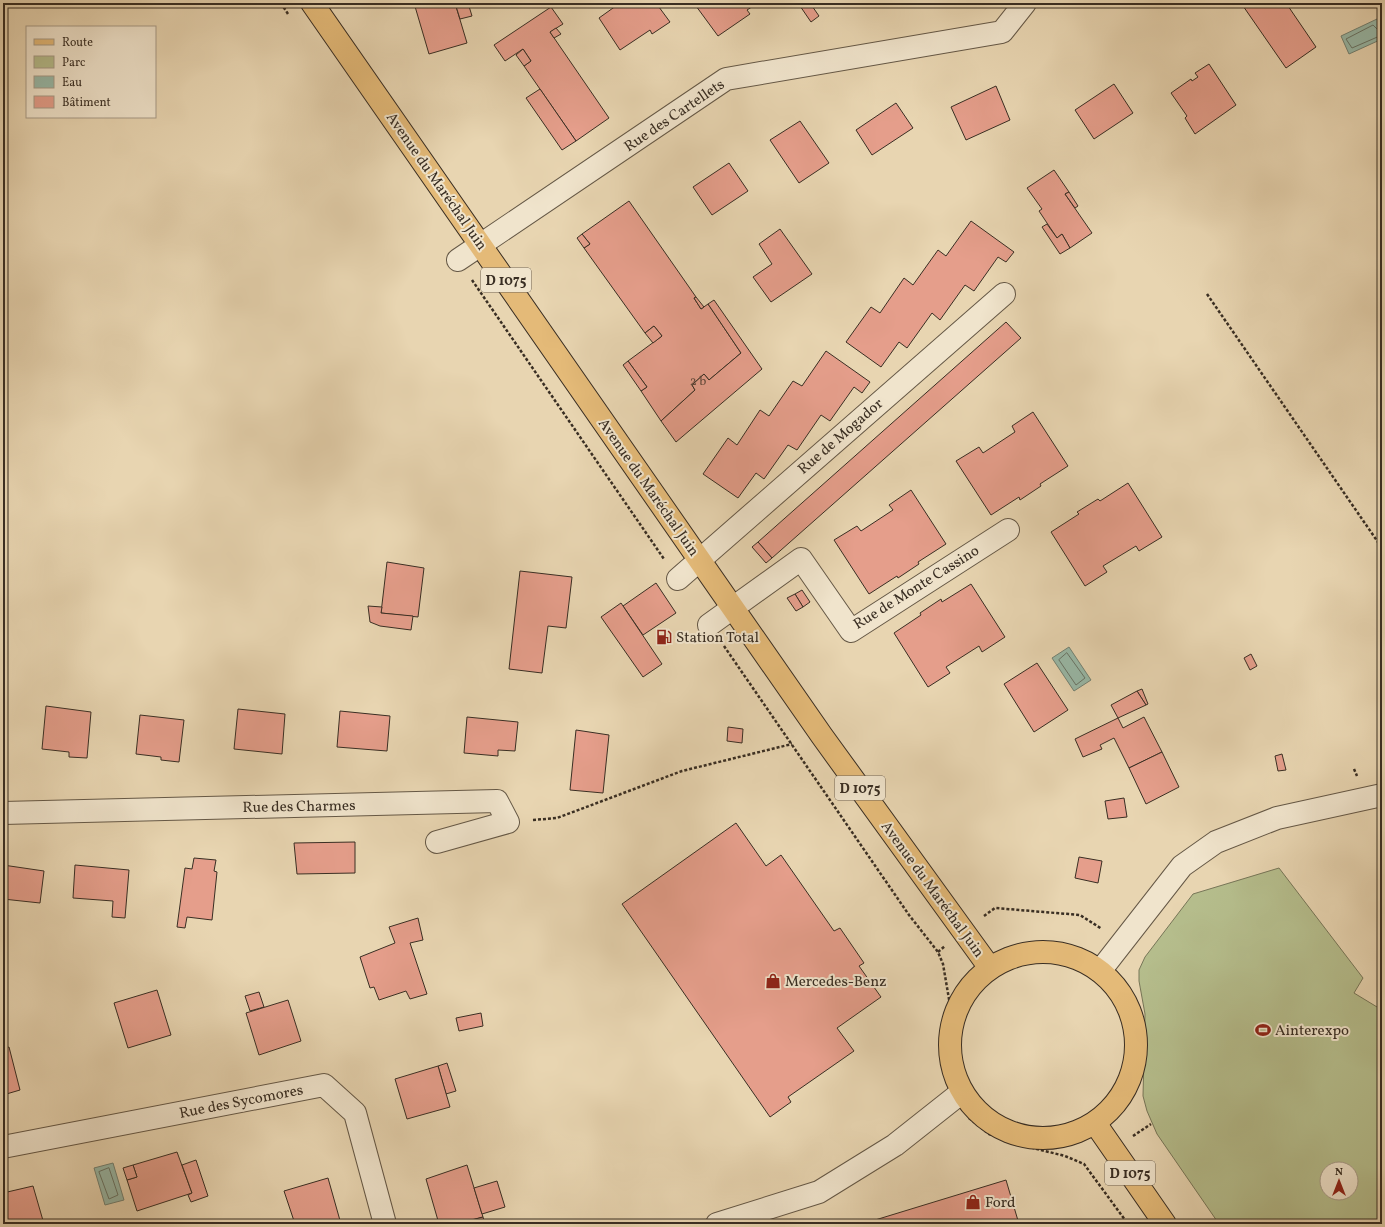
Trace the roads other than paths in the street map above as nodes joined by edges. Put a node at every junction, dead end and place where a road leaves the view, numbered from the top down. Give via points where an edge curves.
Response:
1 (312, 3) edge
2 (1025, 3) edge
3 (482, 244) junction
4 (458, 260) road end
5 (1004, 294) dead end
6 (1008, 530) dead end
7 (698, 559) junction
8 (678, 579) road end
9 (732, 607) junction
10 (709, 625) road end
11 (1382, 795) edge
12 (3, 813) edge
13 (437, 842) dead end
14 (990, 968) junction
15 (1100, 970) junction
16 (962, 1092) junction
17 (1095, 1123) junction
18 (3, 1147) edge
19 (385, 1224) edge
20 (717, 1224) edge
21 (1165, 1224) edge

1 - 3 main road, Avenue du Maréchal Juin / D 1075
2 - 3 street, Rue des Cartellets via 1002,32 726,79
3 - 4 street, Rue des Cartellets
3 - 7 main road, Avenue du Maréchal Juin / D 1075
5 - 7 street, Rue de Mogador
6 - 9 street, Rue de Monte Cassino via 851,631 801,559
7 - 8 street, Rue de Mogador
7 - 9 main road, Avenue du Maréchal Juin / D 1075
9 - 10 street, Rue de Monte Cassino
9 - 14 main road, Avenue du Maréchal Juin / D 1075
11 - 15 street via 1277,818 1216,842 1182,866
12 - 13 street, Rue des Charmes via 497,801 508,822
14 - 15 main road via 1012,957 1036,951 1061,953 1082,959
14 - 16 main road via 972,983 960,1002 951,1025 949,1048
15 - 17 main road via 1116,986 1132,1013 1137,1043 1132,1074 1118,1102
16 - 17 main road via 982,1116 995,1125 1008,1132 1038,1139 1068,1136
16 - 20 street via 895,1145 819,1192
17 - 21 main road, D 1075
18 - 19 street, Rue des Sycomores via 324,1085 356,1113

